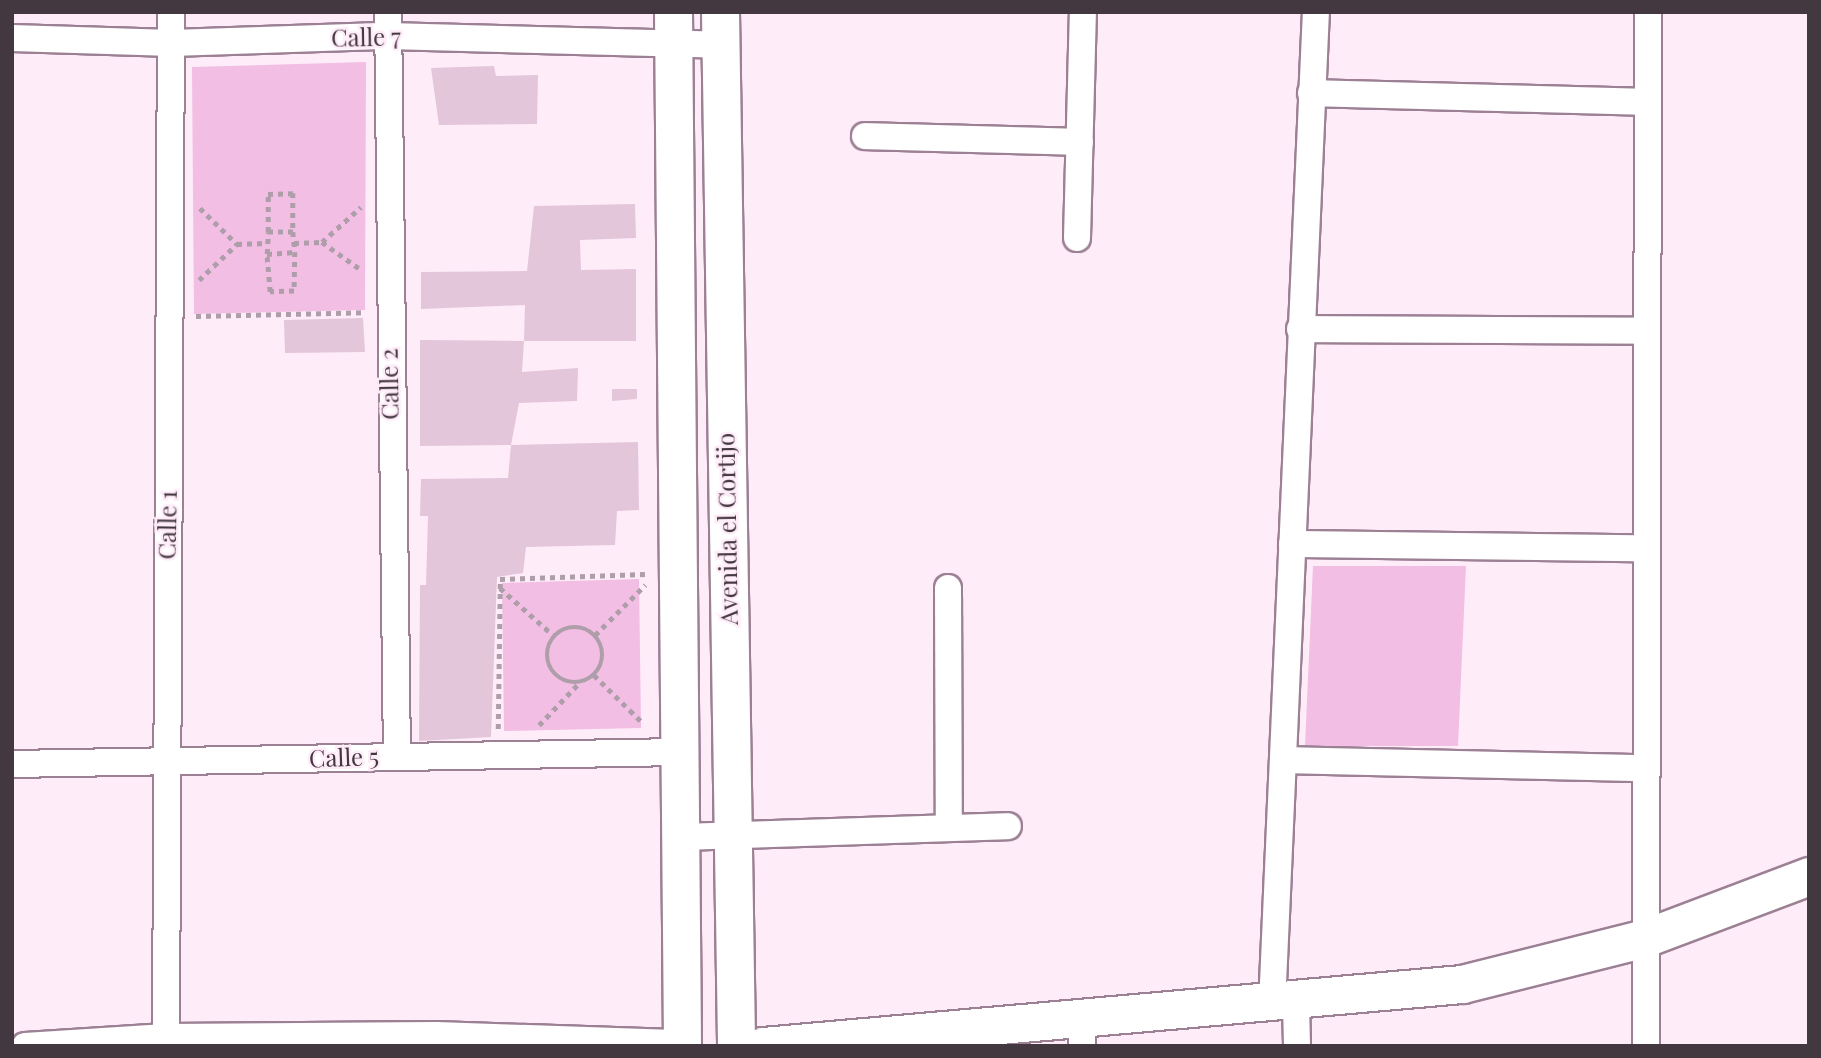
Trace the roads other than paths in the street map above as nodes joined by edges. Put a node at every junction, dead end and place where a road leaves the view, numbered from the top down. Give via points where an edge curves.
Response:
1 (171, 12) edge
2 (1083, 12) edge
3 (1316, 12) edge
4 (1648, 12) edge
5 (388, 24) edge
6 (673, 27) edge
7 (720, 28) edge
8 (12, 38) edge
9 (172, 43) junction
10 (1311, 93) junction
11 (1648, 102) junction
12 (865, 136) dead end
13 (1080, 142) junction
14 (1077, 238) dead end
15 (1300, 329) junction
16 (1644, 331) junction
17 (1292, 544) junction
18 (1642, 548) junction
19 (948, 588) dead end
20 (676, 738) junction
21 (397, 755) junction
22 (1283, 760) junction
23 (12, 764) edge
24 (164, 764) junction
25 (1643, 768) junction
26 (1008, 827) dead end
27 (948, 828) junction
28 (731, 835) junction
29 (680, 837) junction
30 (1809, 876) edge
31 (1645, 938) junction
32 (1284, 1005) junction
33 (1082, 1034) edge
34 (166, 1037) junction
35 (436, 1041) edge
36 (64, 1044) edge
37 (692, 1045) edge
38 (25, 1046) edge
39 (736, 1046) edge
40 (763, 1046) edge
41 (1297, 1046) edge
42 (1646, 1046) edge

1 - 9 street, Calle 1
2 - 13 street
3 - 10 street
4 - 11 street
5 - 6 street, Calle 7
5 - 9 street, Calle 7
5 - 21 street, Calle 2 via 387,312
6 - 7 street, Calle 7
6 - 20 street
7 - 28 street, Avenida el Cortijo
8 - 9 street, Calle 7
9 - 24 street, Calle 1
10 - 11 street
10 - 15 street
11 - 16 street
12 - 13 street
13 - 14 street
15 - 16 street
15 - 17 street
16 - 18 street
17 - 18 street
17 - 22 street
18 - 25 street
19 - 27 street
20 - 21 street, Calle 5 via 533,757
20 - 29 street
21 - 24 street, Calle 5
22 - 25 street
22 - 32 street
23 - 24 street, Calle 5
24 - 34 street, Calle 1
25 - 31 street
26 - 27 street
27 - 28 street
28 - 29 street
28 - 39 street, Avenida el Cortijo
29 - 37 street
30 - 31 street
31 - 32 street via 1462,984
31 - 42 street
32 - 33 street
32 - 41 street
33 - 40 street
34 - 35 street
34 - 36 street
35 - 37 street
36 - 38 street

